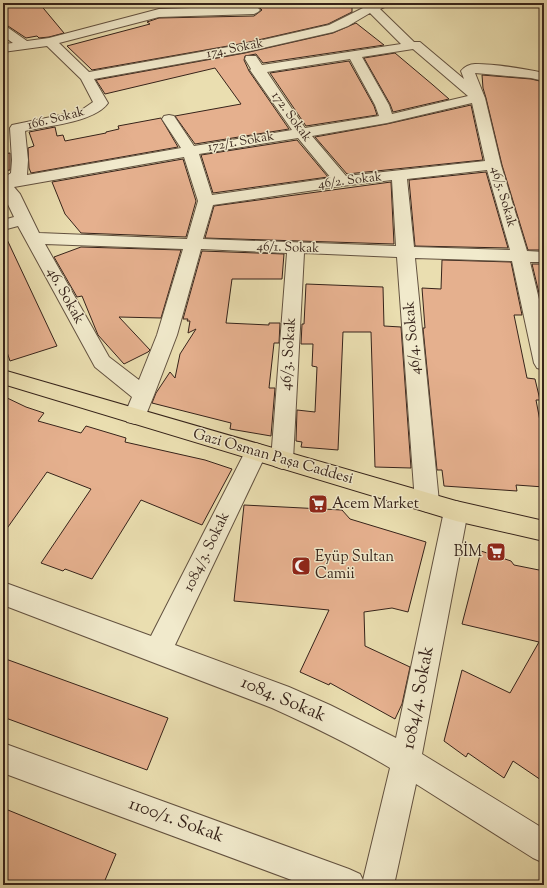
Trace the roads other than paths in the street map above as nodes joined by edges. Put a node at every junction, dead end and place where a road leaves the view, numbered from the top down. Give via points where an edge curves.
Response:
1 (385, 3) edge
2 (254, 6) edge
3 (371, 6) edge
4 (156, 8) edge
5 (387, 23) junction
6 (345, 24) junction
7 (3, 30) edge
8 (50, 42) junction
9 (24, 45) junction
10 (251, 46) junction
11 (410, 46) junction
12 (3, 48) edge
13 (354, 55) junction
14 (257, 70) junction
15 (86, 77) junction
16 (544, 77) edge
17 (478, 98) junction
18 (169, 119) dead end
19 (387, 119) junction
20 (301, 132) junction
21 (190, 151) junction
22 (493, 165) junction
23 (399, 175) junction
24 (342, 181) junction
25 (3, 184) edge
26 (206, 201) junction
27 (23, 220) junction
28 (3, 225) edge
29 (33, 238) junction
30 (194, 244) junction
31 (296, 249) junction
32 (405, 252) junction
33 (520, 256) junction
34 (544, 257) edge
35 (544, 363) edge
36 (3, 377) edge
37 (144, 395) junction
38 (135, 416) junction
39 (256, 452) junction
40 (282, 460) junction
41 (427, 502) junction
42 (456, 511) junction
43 (544, 531) edge
44 (3, 593) edge
45 (158, 651) junction
46 (3, 758) edge
47 (406, 761) junction
48 (544, 847) edge
49 (349, 885) edge
50 (378, 885) edge

1 - 3 street, 174. Sokak
2 - 4 street
2 - 10 street, 172. Sokak via 256,28
3 - 5 street
3 - 6 street, 174. Sokak
4 - 8 street
5 - 6 street
5 - 11 street
6 - 10 street, 174. Sokak
7 - 9 street
8 - 9 street
8 - 15 street, 166. Sokak
9 - 12 street
10 - 14 street, 172. Sokak
10 - 15 street, 174. Sokak
11 - 13 street, 174. Sokak
11 - 17 street via 416,45
13 - 14 street, 174. Sokak
13 - 19 street
14 - 20 street, 172. Sokak
15 - 25 street, 166. Sokak via 101,104 85,114 17,128 19,175
16 - 17 street, 46/5. Sokak via 507,70 474,68 468,71
17 - 19 street, 172/1. Sokak
17 - 22 street, 46/5. Sokak
18 - 21 street
19 - 20 street, 172/1. Sokak
20 - 21 street, 172/1. Sokak
20 - 24 street, 172. Sokak
21 - 25 street, 172/1. Sokak
21 - 26 street
22 - 23 street, 46/2. Sokak
22 - 33 street, 46/5. Sokak
23 - 24 street, 46/2. Sokak
23 - 32 street, 46/4. Sokak
24 - 26 street, 46/2. Sokak
25 - 27 street, 46. Sokak via 12,194
26 - 30 street
27 - 28 street
27 - 29 street, 46. Sokak
29 - 30 street, 46/1. Sokak
29 - 37 street, 46. Sokak via 102,362
30 - 31 street, 46/1. Sokak
30 - 37 street via 167,335
31 - 32 street, 46/1. Sokak
31 - 40 street, 46/3. Sokak
32 - 33 street, 46/1. Sokak
32 - 41 street, 46/4. Sokak
33 - 34 street, 46/1. Sokak
33 - 35 street, 46/5. Sokak
36 - 38 main road, Gazi Osman Paşa Caddesi
37 - 38 street
38 - 39 main road, Gazi Osman Paşa Caddesi
39 - 40 main road, Gazi Osman Paşa Caddesi
39 - 45 street, 1084/3. Sokak
40 - 41 main road, Gazi Osman Paşa Caddesi
41 - 42 main road, Gazi Osman Paşa Caddesi
42 - 43 main road, Gazi Osman Paşa Caddesi
42 - 47 street, 1084/4. Sokak
44 - 45 street, 1084. Sokak
45 - 47 street, 1084. Sokak via 320,715
46 - 49 street, 1100/1. Sokak
47 - 48 street, 1084. Sokak
47 - 50 street, 1084/4. Sokak

